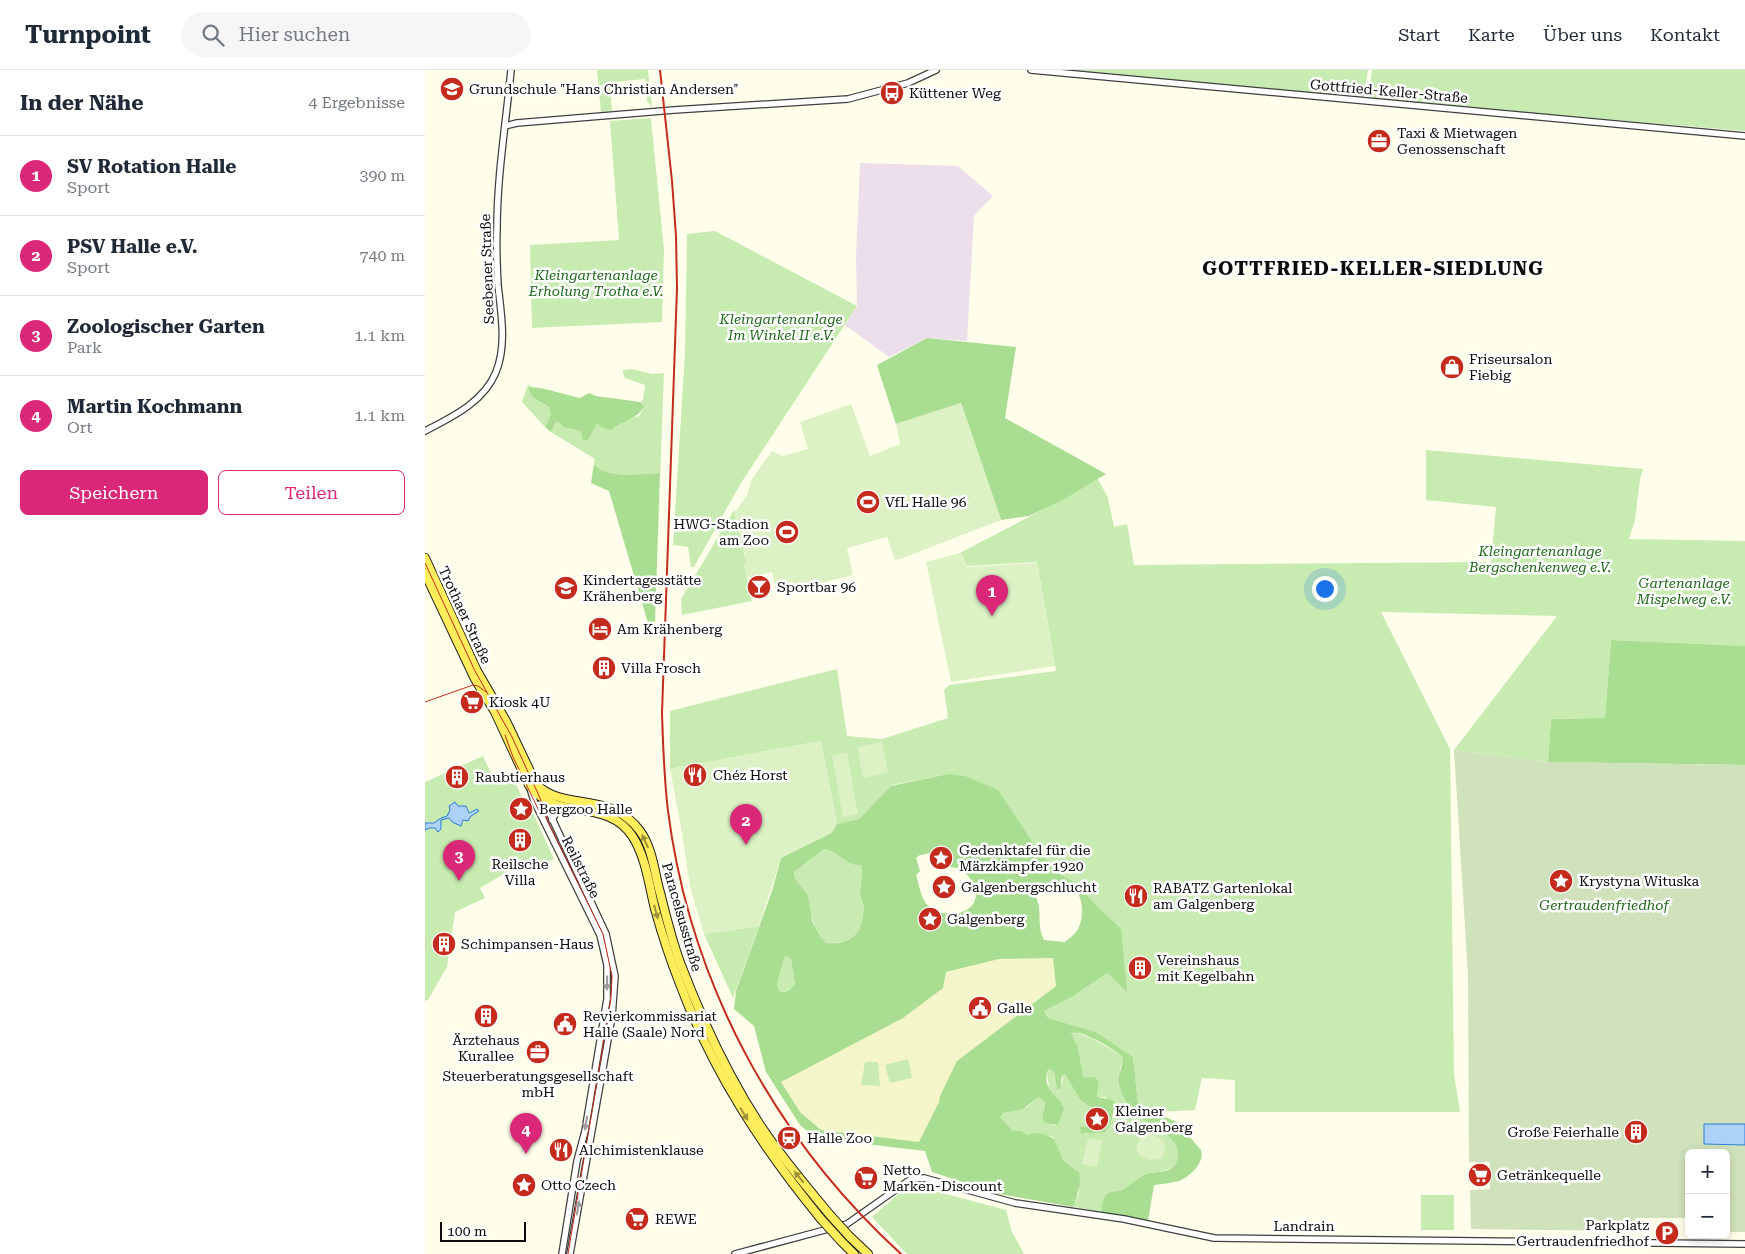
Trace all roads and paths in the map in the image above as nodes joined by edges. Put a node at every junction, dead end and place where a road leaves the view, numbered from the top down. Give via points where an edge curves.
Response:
1 (511, 70) edge
2 (936, 70) edge
3 (1031, 70) edge
4 (505, 126) junction
5 (1745, 136) edge
6 (425, 431) edge
7 (425, 558) edge
8 (425, 573) edge
9 (480, 683) junction
10 (532, 784) junction
11 (543, 800) junction
12 (567, 808) junction
13 (552, 820) junction
14 (602, 1072) junction
15 (595, 1075) junction
16 (1745, 1244) edge
17 (562, 1254) edge
18 (570, 1254) edge
19 (735, 1254) edge
20 (854, 1254) edge
21 (868, 1254) edge

1 - 4 street, Seebener Straße
2 - 4 street via 907,83 848,99 674,110
3 - 5 street, Gottfried-Keller-Straße
4 - 6 street, Seebener Straße via 497,210 502,332 500,359 489,386 478,398 462,411
7 - 9 main road, Trothaer Straße
8 - 9 main road, Trothaer Straße
9 - 10 main road, Reilstraße
10 - 11 main road, Paracelsusstraße
10 -> 15 street, Reilstraße via 534,801 600,935 605,955 607,999
21 -> 10 main road, Paracelsusstraße, bridge via 791,1168 760,1124 723,1060 680,964 652,857 641,832 612,809 555,796
11 - 12 main road, Paracelsusstraße
11 - 13 street, Reilstraße
12 - 13 street via 559,811
12 -> 20 main road, Paracelsusstraße, bridge via 610,817 635,840 673,966 715,1063 785,1175
13 - 14 street, Reilstraße via 606,934 612,954 615,1000
14 - 15 street
18 -> 14 street, Reilstraße
15 -> 17 street, Reilstraße
16 - 19 street, Landrain via 1214,1238 1124,1219 1015,1203 924,1178 911,1179 847,1224

